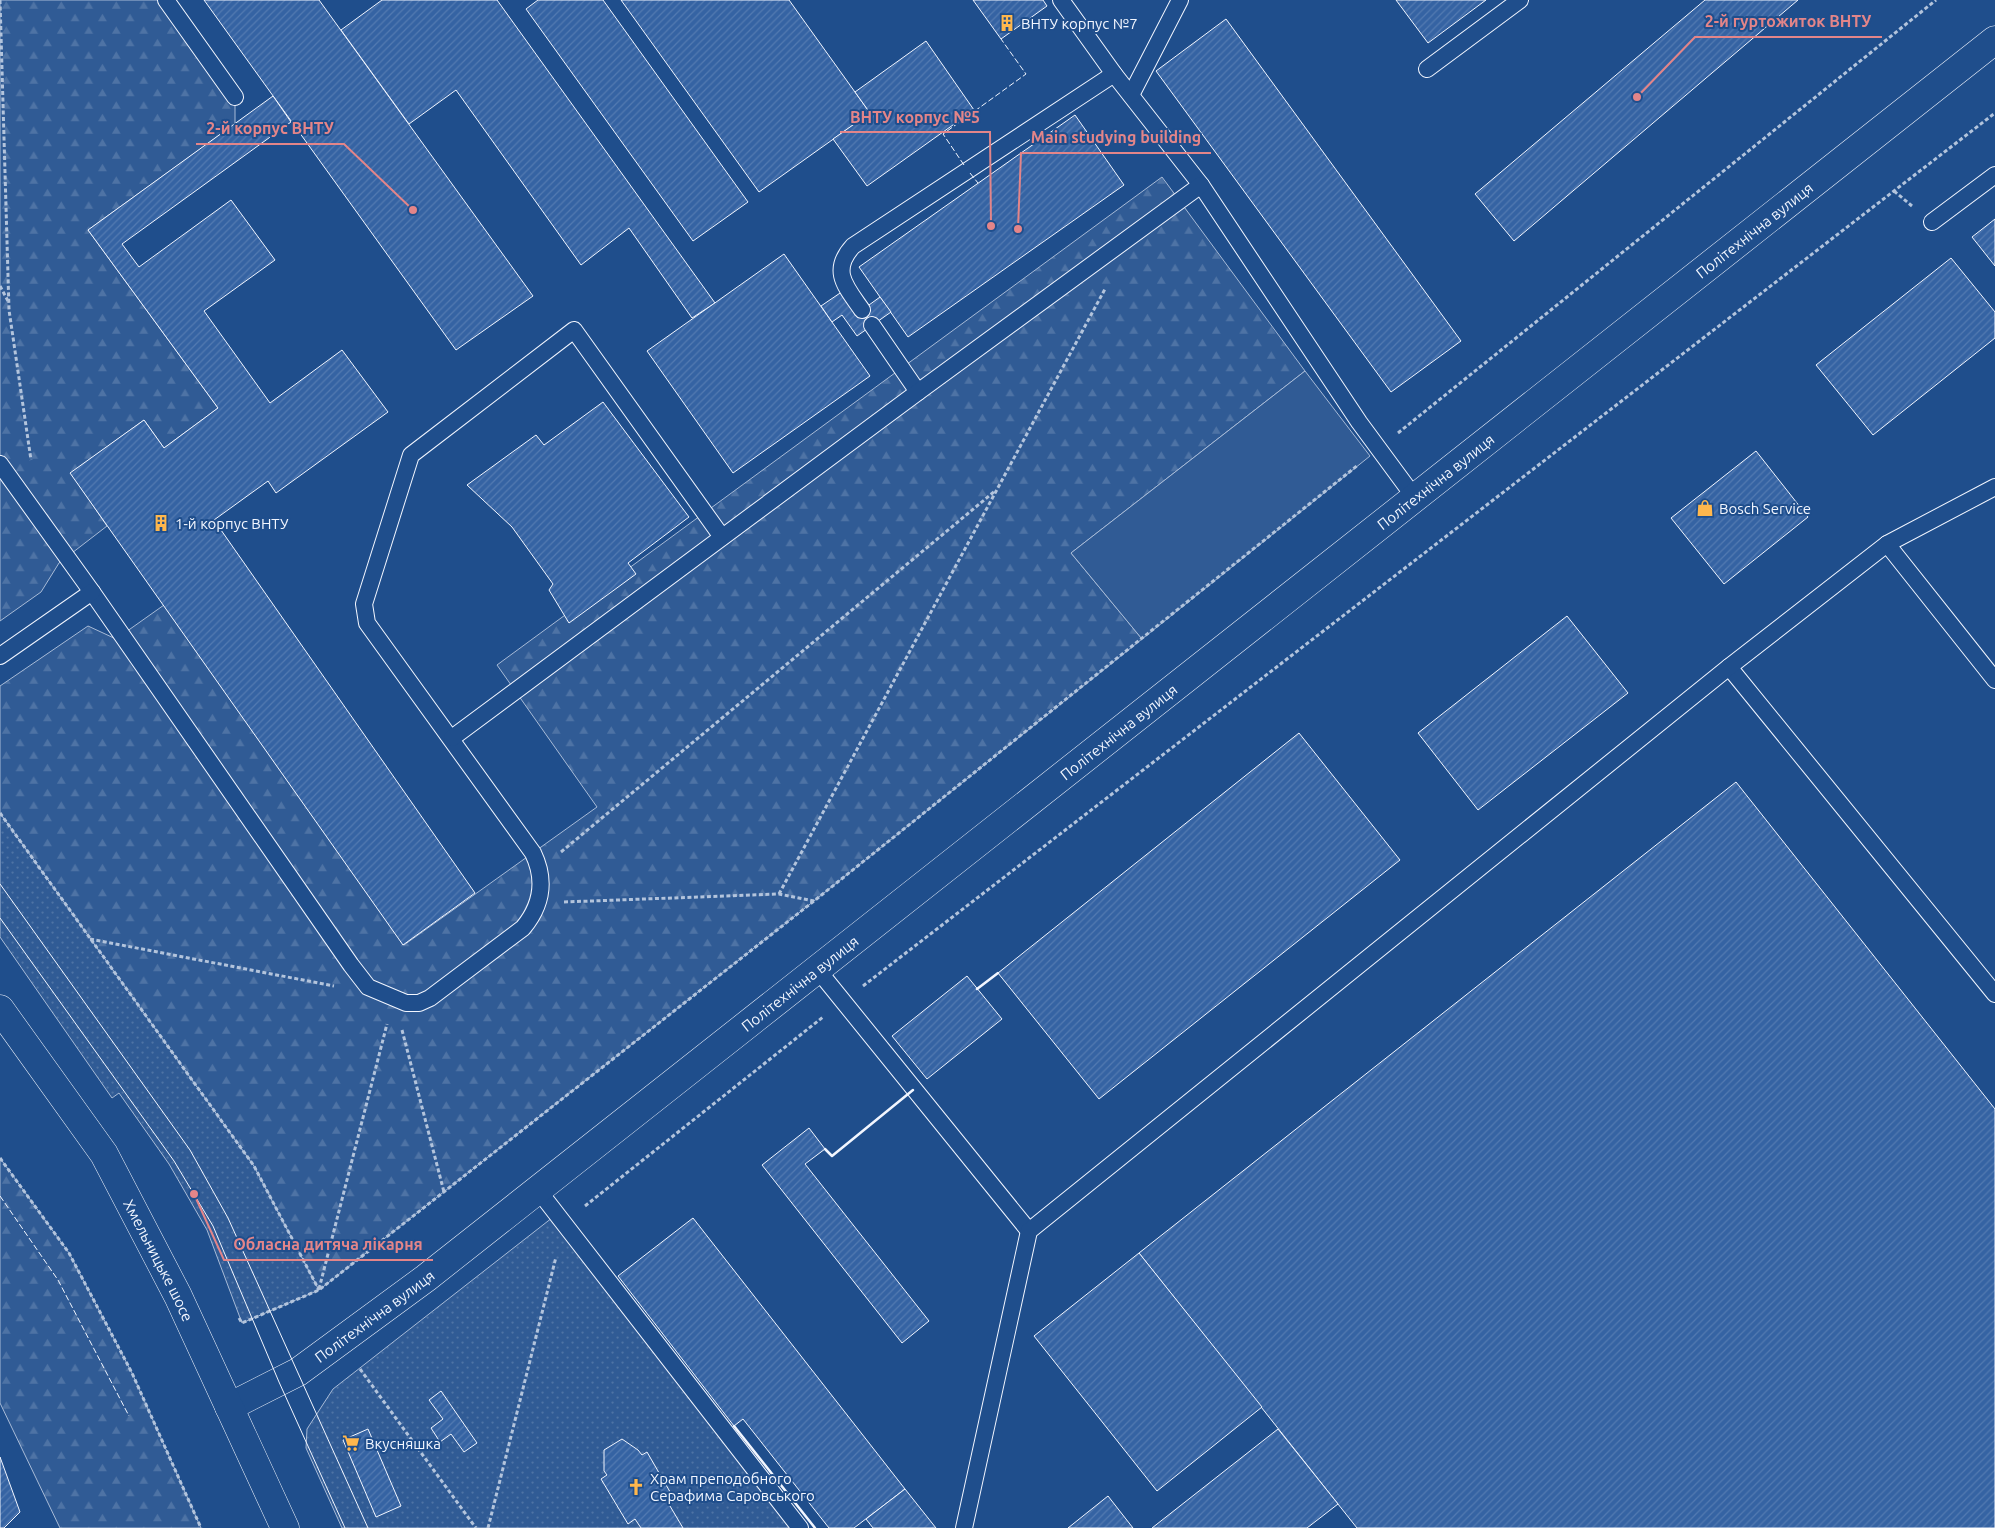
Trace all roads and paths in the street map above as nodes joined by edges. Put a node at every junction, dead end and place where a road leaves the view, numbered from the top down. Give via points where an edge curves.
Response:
1 (0, 0) edge
2 (166, 0) edge
3 (1061, 0) edge
4 (1180, 0) edge
5 (1520, 0) edge
6 (1936, 0) edge
7 (1995, 40) edge
8 (1, 62) edge
9 (1427, 68) dead end
10 (1114, 74) junction
11 (1131, 96) junction
12 (235, 97) dead end
13 (1995, 113) edge
14 (2, 148) edge
15 (1995, 176) edge
16 (1202, 185) junction
17 (1932, 222) dead end
18 (1108, 284) dead end
19 (0, 286) edge
20 (9, 303) junction
21 (862, 310) dead end
22 (872, 325) dead end
23 (918, 392) junction
24 (1379, 449) junction
25 (31, 461) dead end
26 (0, 464) edge
27 (1995, 487) edge
28 (997, 489) junction
29 (1415, 498) junction
30 (722, 537) junction
31 (1887, 544) junction
32 (92, 592) junction
33 (0, 656) edge
34 (1729, 667) junction
35 (1995, 680) edge
36 (452, 738) junction
37 (0, 814) edge
38 (539, 870) junction
39 (779, 894) junction
40 (814, 901) junction
41 (538, 902) junction
42 (90, 939) junction
43 (817, 969) junction
44 (334, 986) dead end
45 (1995, 994) edge
46 (393, 998) junction
47 (844, 1001) junction
48 (0, 1009) edge
49 (0, 1158) edge
50 (538, 1190) junction
51 (444, 1192) junction
52 (564, 1223) junction
53 (1029, 1230) junction
54 (319, 1290) junction
55 (239, 1318) dead end
56 (360, 1369) dead end
57 (229, 1406) junction
58 (201, 1528) edge
59 (285, 1528) edge
60 (476, 1528) edge
61 (488, 1528) edge
62 (800, 1528) edge
63 (964, 1528) edge

1 - 8 path
2 - 12 lane
3 - 10 lane
4 - 11 lane
5 - 9 lane
6 - 24 path
7 - 29 street, Політехнічна вулиця
8 - 14 path
10 - 11 lane
10 - 21 lane via 852,246 843,257 840,270 844,283
11 - 16 lane
13 - 47 path
14 - 20 path
15 - 17 lane
16 - 23 lane
16 - 24 lane
18 - 28 path
19 - 20 path
20 - 25 path
22 - 23 lane
23 - 30 lane
24 - 29 lane
24 - 40 path
26 - 32 lane
27 - 31 lane
28 - 38 path
28 - 39 path
29 - 43 street, Політехнічна вулиця
30 - 36 lane
30 - 36 lane via 574,330 411,455 364,604 367,623
31 - 34 lane
31 - 35 lane
32 - 33 lane
32 - 46 lane via 351,965 368,987
34 - 45 lane
34 - 53 lane
36 - 38 lane via 534,853
37 - 42 path
38 - 41 lane via 542,891
39 - 40 path
39 - 41 path
40 - 51 path
41 - 46 lane via 523,928 430,998 419,1003 406,1003
42 - 44 path
42 - 54 path via 254,1166
43 - 47 lane
43 - 50 street, Політехнічна вулиця
46 - 51 path
46 - 54 path
47 - 52 path
47 - 53 lane
48 - 57 street, Хмельницьке шосе via 104,1154 178,1296
49 - 58 path via 69,1253 132,1373
50 - 52 lane
50 - 57 street, Політехнічна вулиця via 298,1372
51 - 54 path
52 - 61 path
52 - 62 lane
53 - 63 lane
54 - 55 path via 242,1323
56 - 60 path
57 - 59 street, Хмельницьке шосе

